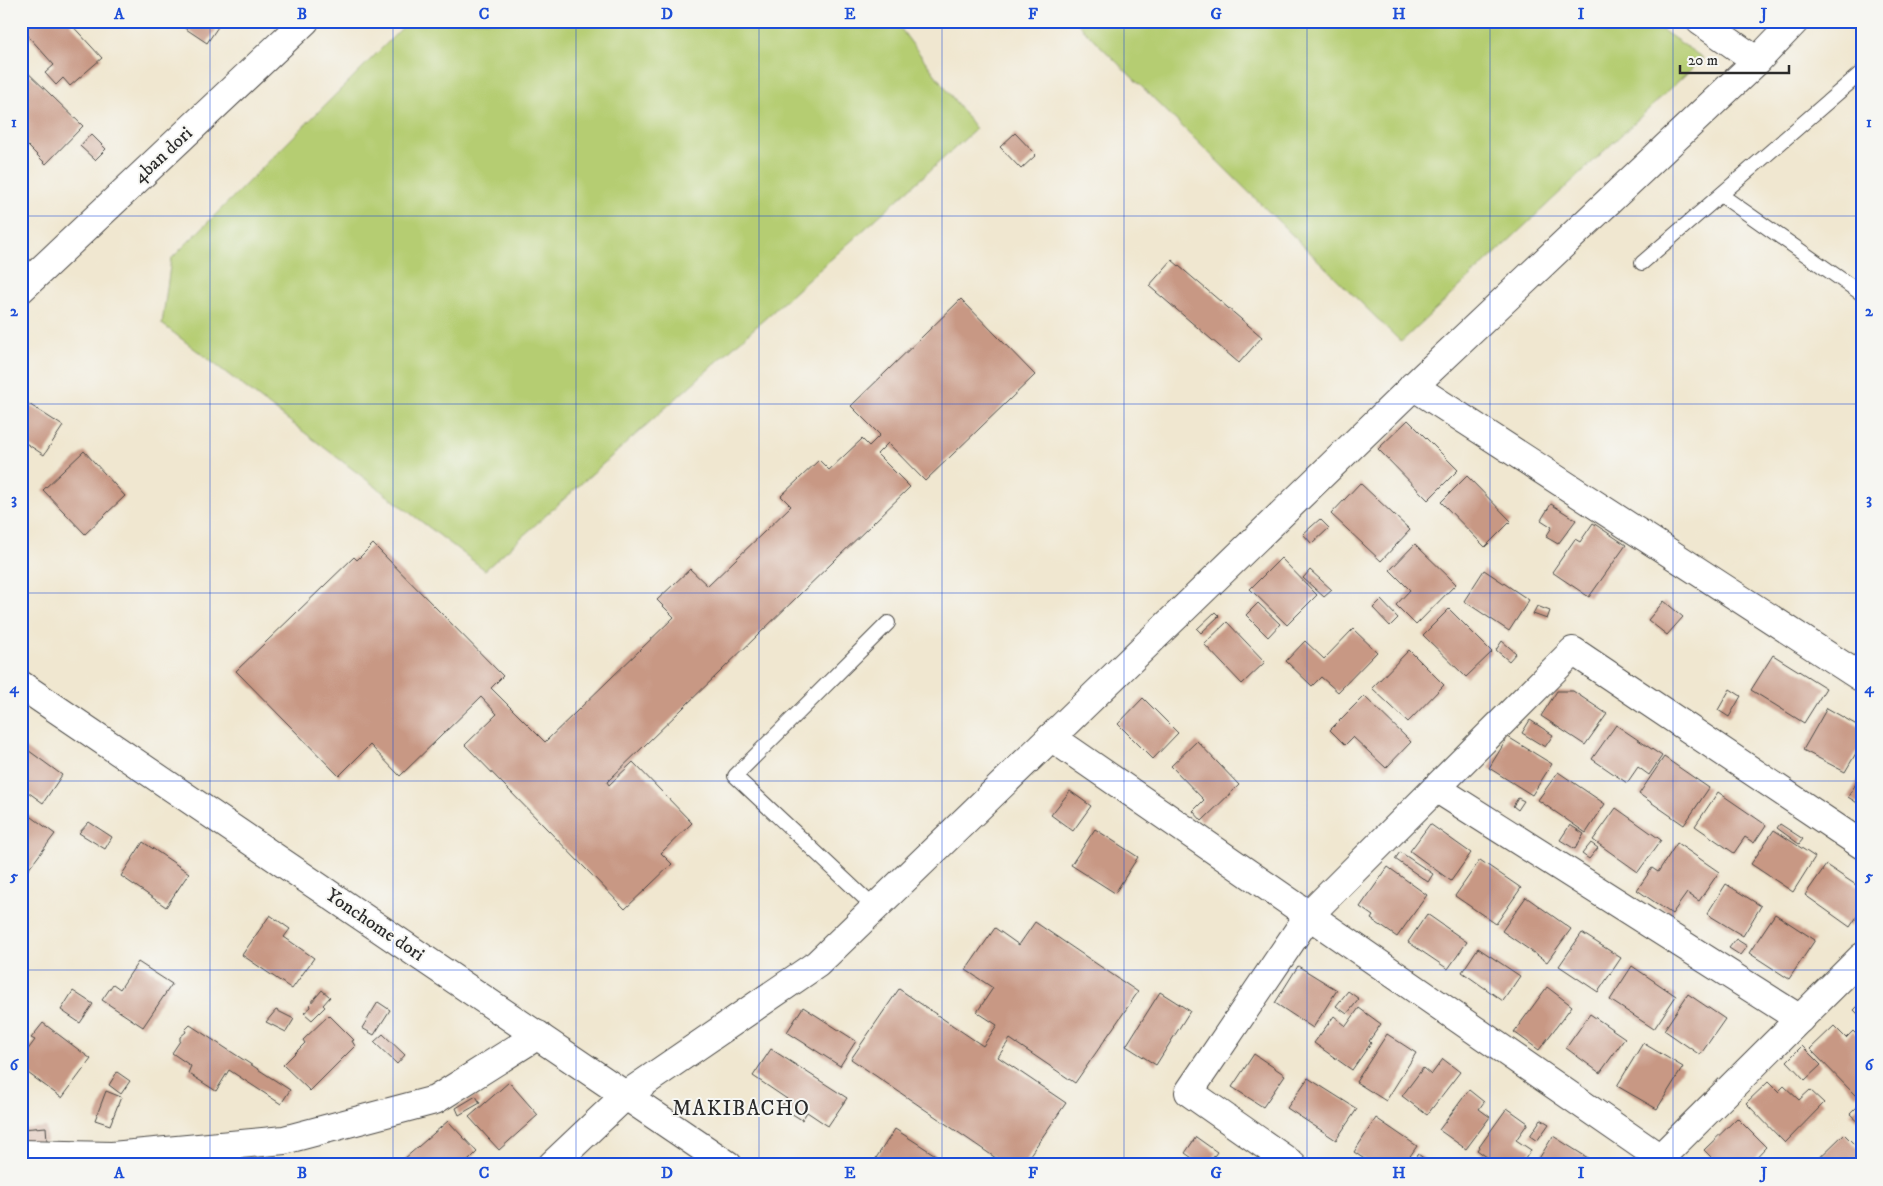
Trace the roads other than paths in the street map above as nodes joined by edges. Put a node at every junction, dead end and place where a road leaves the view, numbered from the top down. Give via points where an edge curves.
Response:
1 (305, 21) edge
2 (1700, 21) edge
3 (1795, 21) edge
4 (1757, 61) junction
5 (1862, 72) edge
6 (1721, 195) junction
7 (1642, 263) dead end
8 (21, 289) edge
9 (1862, 294) edge
10 (1413, 386) junction
11 (888, 623) dead end
12 (1862, 678) edge
13 (21, 686) edge
14 (1052, 737) junction
15 (1436, 788) junction
16 (1862, 845) edge
17 (875, 908) junction
18 (1309, 915) junction
19 (1862, 957) edge
20 (1800, 1019) junction
21 (538, 1035) junction
22 (626, 1095) junction
23 (21, 1154) edge
24 (1656, 1161) edge
25 (552, 1165) edge
26 (728, 1165) edge
27 (1293, 1165) edge

1 - 8 street, 4ban dori
2 - 4 street
3 - 4 street
4 - 10 street
5 - 6 lane
6 - 7 lane
6 - 9 lane
10 - 12 street
10 - 14 street
11 - 17 lane via 734,776
13 - 21 street, Yonchome dori
14 - 17 street
14 - 18 street
15 - 16 street via 1573,651
15 - 18 street
15 - 20 street
17 - 22 street via 817,964
18 - 24 street
18 - 27 street via 1189,1092
19 - 20 street
20 - 24 street
21 - 22 street, Yonchome dori
21 - 23 street via 435,1100 284,1140 112,1156
22 - 25 street
22 - 26 street, Yonchome dori

